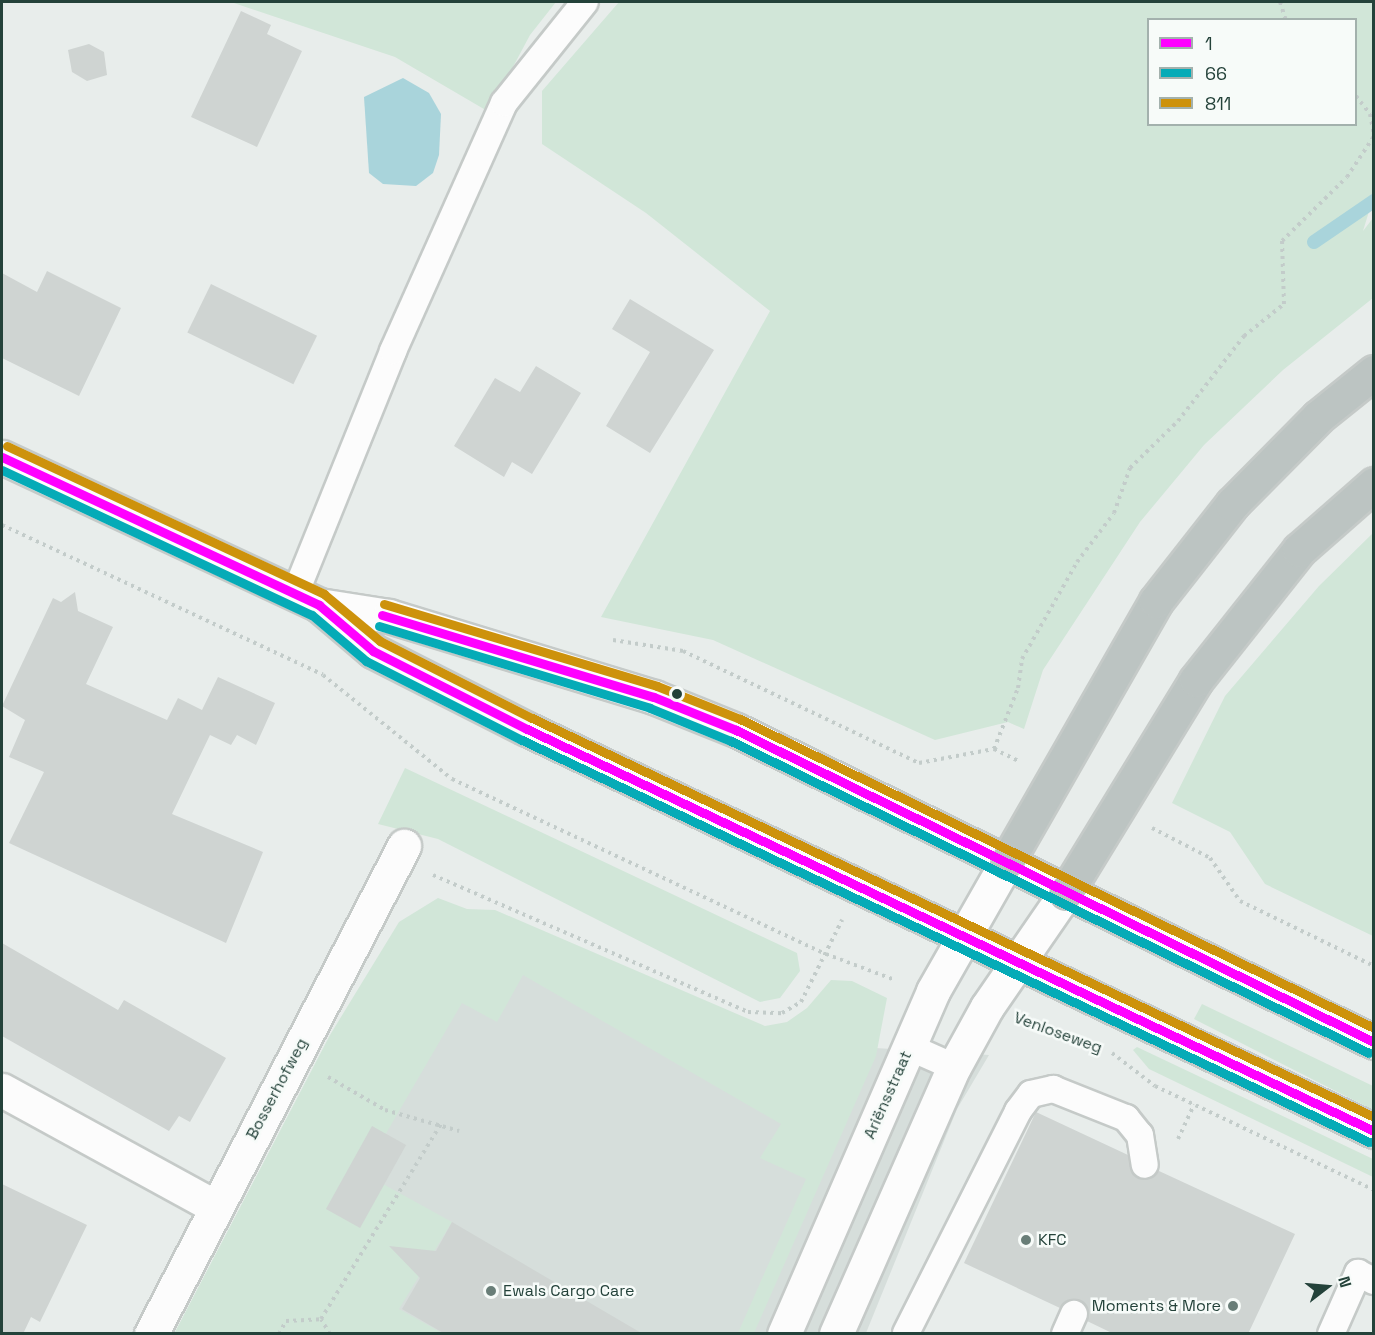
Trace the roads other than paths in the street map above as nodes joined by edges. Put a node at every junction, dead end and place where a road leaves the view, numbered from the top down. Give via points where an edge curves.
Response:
1 (585, 2) edge
2 (1374, 372) edge
3 (2, 457) edge
4 (1374, 484) edge
5 (307, 599) junction
6 (400, 853) road end
7 (1006, 863) junction
8 (1065, 894) junction
9 (964, 936) junction
10 (1017, 962) junction
11 (1374, 1042) edge
12 (909, 1047) junction
13 (954, 1067) junction
14 (2, 1090) edge
15 (1374, 1131) edge
16 (1145, 1165) dead end
17 (216, 1207) junction
18 (1374, 1281) edge
19 (906, 1333) edge
20 (151, 1334) edge
21 (784, 1334) edge
22 (837, 1334) edge
23 (1331, 1334) edge

1 - 5 lane via 504,103 393,351
2 - 7 highway via 1318,417 1232,504 1156,601
3 - 5 main road
4 - 8 highway via 1299,550 1196,680
5 - 7 main road via 389,616 654,698 779,751
5 - 9 main road via 373,651
6 - 17 main road, Bosserhofweg
7 - 8 main road
7 - 9 main road, Ariënsstraat
8 - 10 main road
8 - 11 main road
9 - 10 main road
9 - 12 main road, Ariënsstraat via 933,991
10 - 13 main road
10 - 15 main road
12 - 13 lane
12 - 21 main road, Ariënsstraat
13 - 22 main road
14 - 17 main road
16 - 19 lane via 1140,1135 1126,1119 1053,1089 1031,1094 1017,1111
17 - 20 main road, Bosserhofweg
18 - 23 lane via 1358,1273

